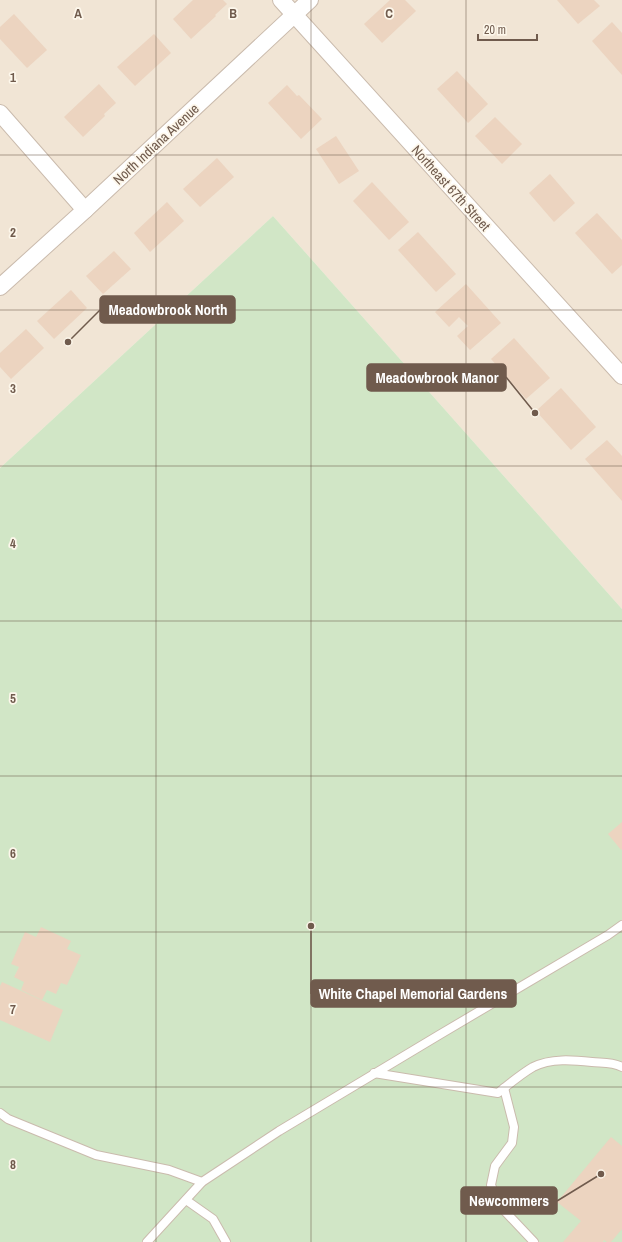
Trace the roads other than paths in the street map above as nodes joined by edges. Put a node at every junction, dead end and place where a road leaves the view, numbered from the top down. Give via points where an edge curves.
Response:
1 (281, 0) edge
2 (310, 0) edge
3 (294, 15) junction
4 (0, 113) edge
5 (85, 210) junction
6 (0, 287) edge
7 (622, 376) edge
8 (622, 925) edge
9 (622, 1067) edge
10 (374, 1073) junction
11 (504, 1088) junction
12 (0, 1113) edge
13 (202, 1182) junction
14 (186, 1200) junction
15 (147, 1242) edge
16 (226, 1242) edge
17 (534, 1242) edge

1 - 3 street, Northeast 67th Street
2 - 3 street, North Indiana Avenue
3 - 5 street, North Indiana Avenue
3 - 7 street, Northeast 67th Street
4 - 5 street
5 - 6 street, North Indiana Avenue
8 - 10 lane
9 - 11 lane via 587,1061 546,1062 533,1067
10 - 11 lane via 498,1093
10 - 13 lane
11 - 17 lane via 514,1127 512,1143 495,1166 491,1185 499,1205
12 - 13 lane via 8,1120 96,1155 169,1170
13 - 14 lane
14 - 15 lane
14 - 16 lane via 213,1219

